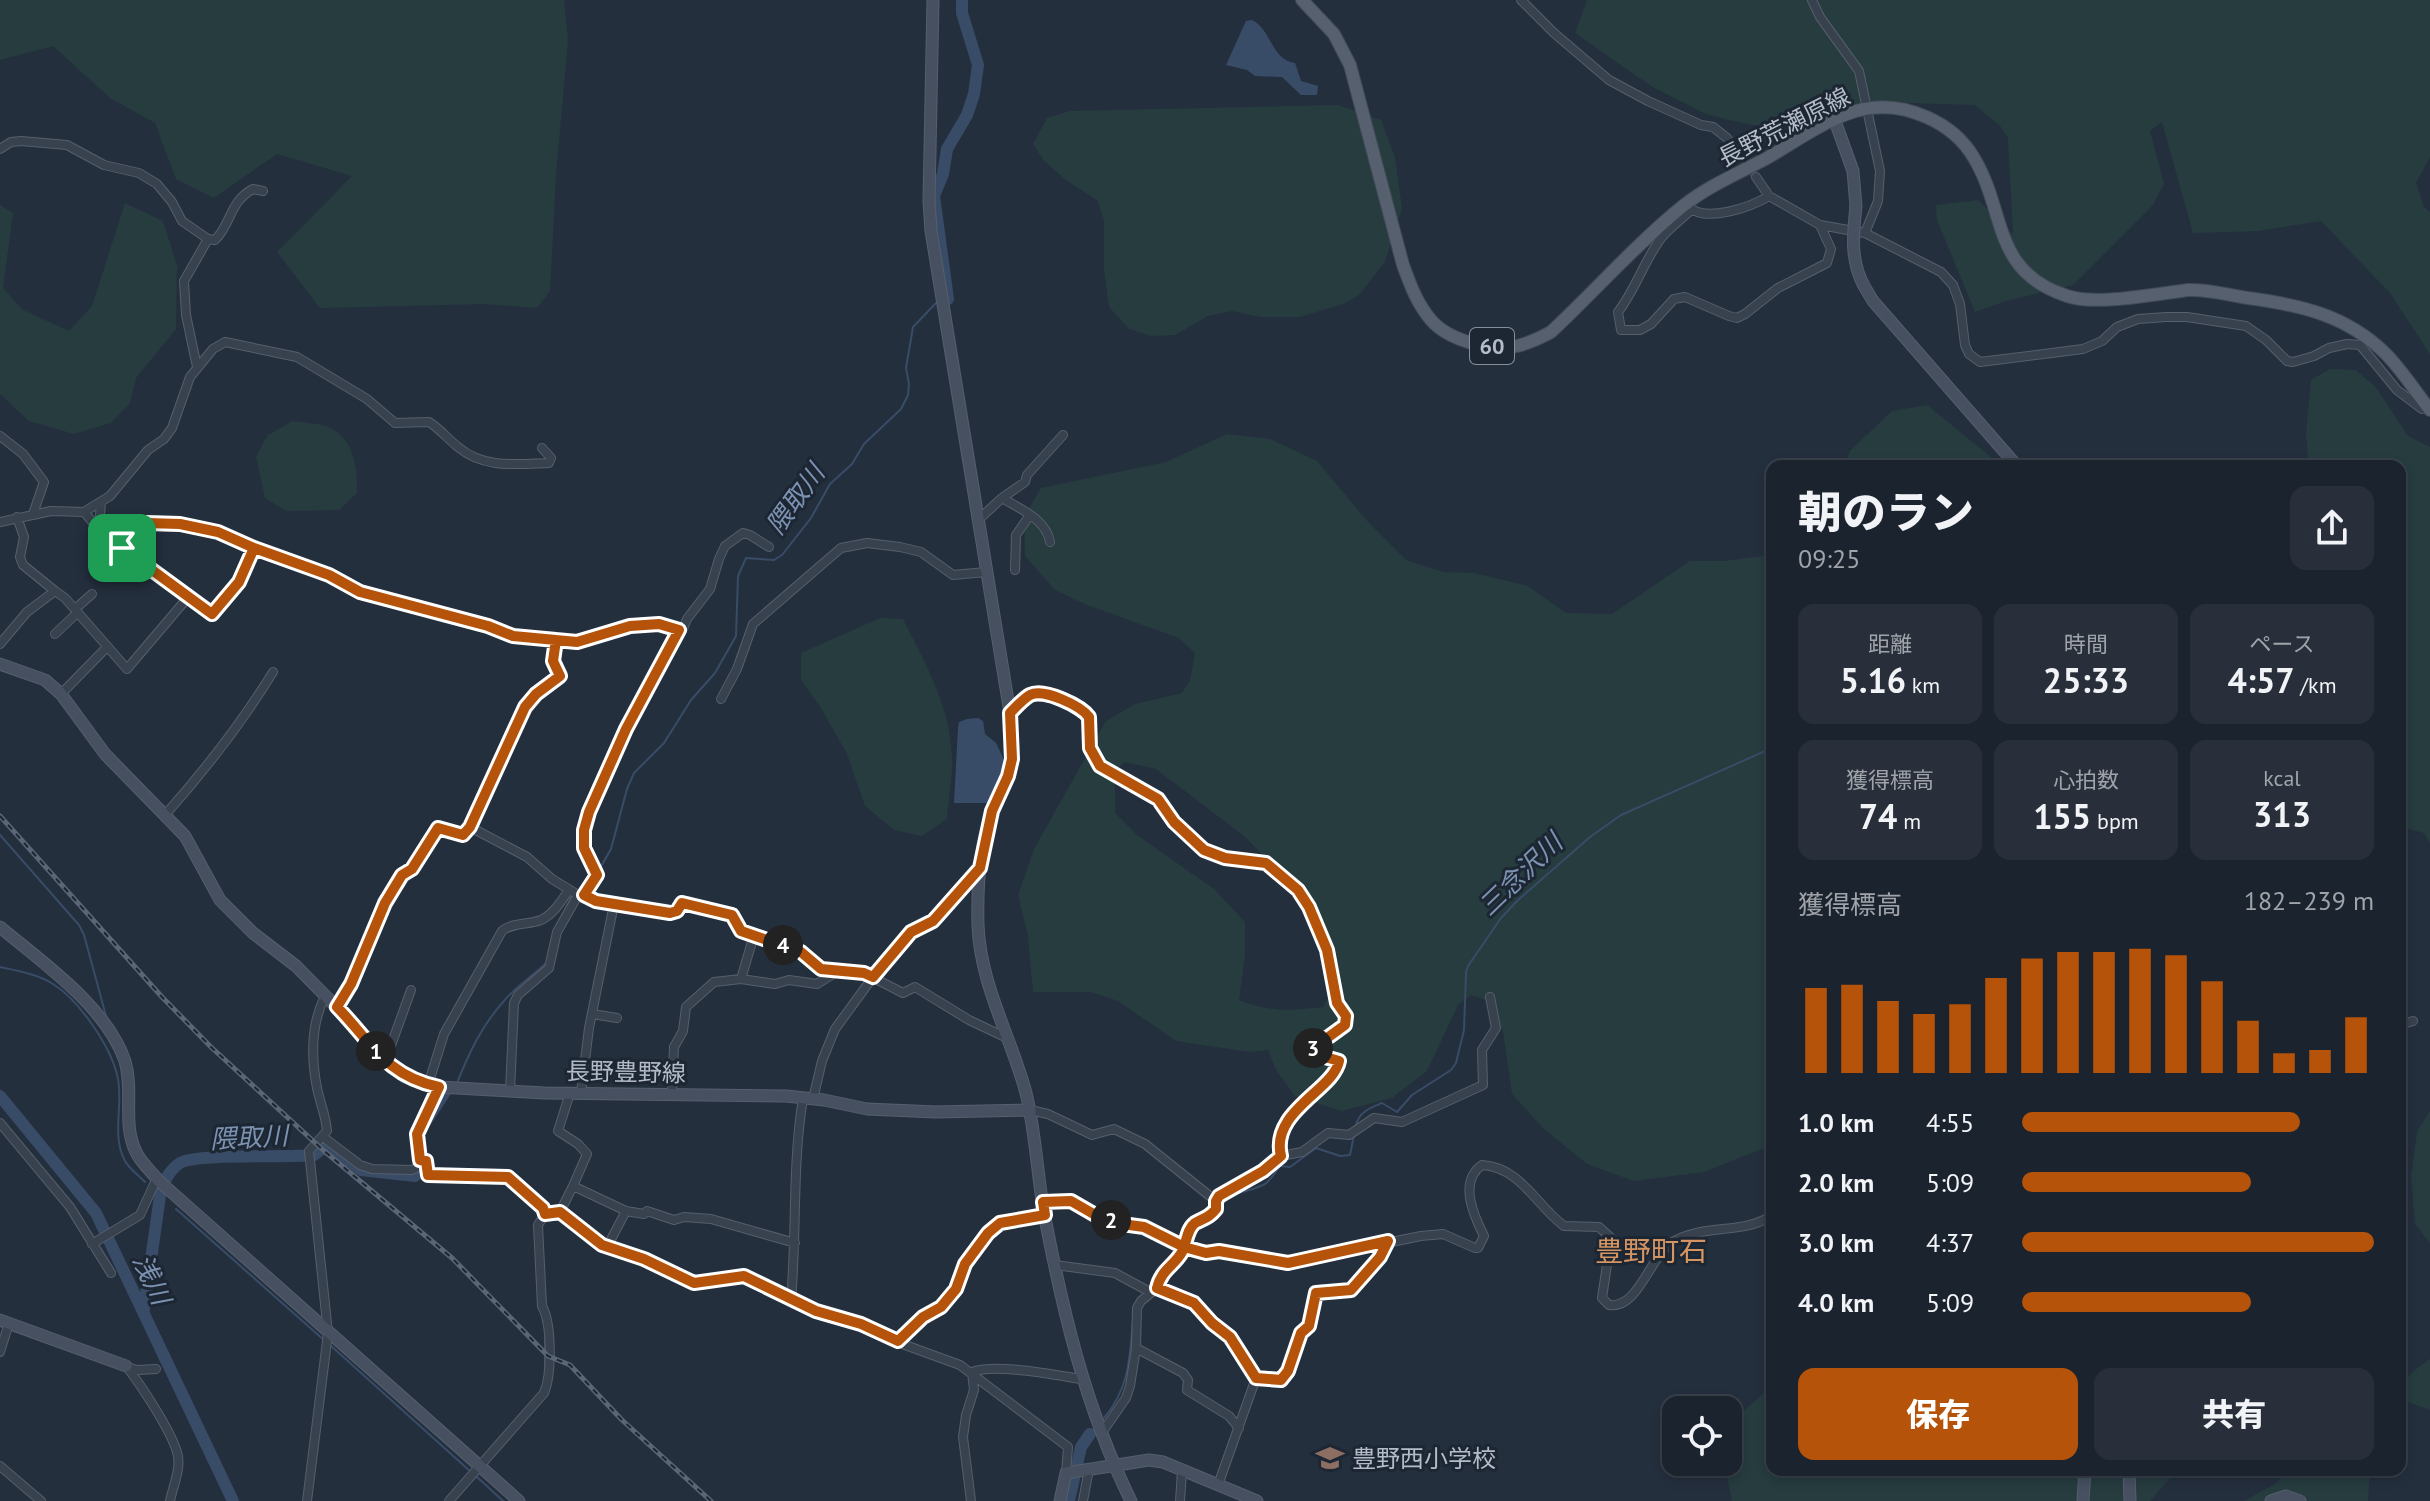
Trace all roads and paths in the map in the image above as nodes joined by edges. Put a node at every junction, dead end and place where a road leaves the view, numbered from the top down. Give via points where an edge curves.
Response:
1 (933, 0) edge
2 (1302, 0) edge
3 (1521, 0) edge
4 (1812, 0) edge
5 (1866, 109) junction
6 (1835, 121) junction
7 (0, 149) edge
8 (1736, 151) tunnel mouth
9 (1756, 177) tunnel mouth
10 (263, 191) dead end
11 (1769, 196) junction
12 (1689, 207) junction
13 (1820, 225) junction
14 (1865, 233) junction
15 (208, 239) junction
16 (197, 367) junction
17 (2428, 408) edge
18 (1063, 435) dead end
19 (0, 436) edge
20 (542, 448) dead end
21 (2012, 460) edge
22 (1002, 498) junction
23 (101, 502) junction
24 (84, 512) junction
25 (33, 514) junction
26 (1030, 515) junction
27 (17, 517) junction
28 (977, 521) junction
29 (0, 522) edge
30 (99, 529) junction
31 (1050, 542) dead end
32 (769, 547) dead end
33 (122, 548) junction
34 (254, 548) junction
35 (1015, 570) dead end
36 (986, 572) junction
37 (55, 591) junction
38 (92, 594) dead end
39 (189, 596) junction
40 (76, 611) junction
41 (679, 630) junction
42 (55, 634) dead end
43 (556, 640) junction
44 (0, 644) edge
45 (107, 647) junction
46 (0, 664) edge
47 (273, 672) dead end
48 (61, 694) junction
49 (721, 699) dead end
50 (1010, 713) junction
51 (165, 815) junction
52 (470, 827) junction
53 (980, 868) junction
54 (577, 893) junction
55 (614, 904) junction
56 (0, 927) edge
57 (754, 935) junction
58 (837, 972) junction
59 (873, 977) junction
60 (741, 979) junction
61 (411, 990) dead end
62 (325, 996) junction
63 (1490, 997) dead end
64 (337, 1007) junction
65 (592, 1014) junction
66 (617, 1018) dead end
67 (2413, 1021) dead end
68 (2406, 1023) edge
69 (1007, 1038) junction
70 (385, 1062) junction
71 (433, 1086) junction
72 (510, 1091) junction
73 (575, 1093) junction
74 (672, 1095) junction
75 (808, 1099) junction
76 (1030, 1110) junction
77 (0, 1123) edge
78 (323, 1137) junction
79 (1281, 1156) junction
80 (422, 1160) junction
81 (158, 1180) junction
82 (573, 1186) junction
83 (1216, 1201) junction
84 (1043, 1202) junction
85 (626, 1211) junction
86 (560, 1212) junction
87 (545, 1214) junction
88 (1045, 1215) junction
89 (1766, 1218) edge
90 (1388, 1241) junction
91 (795, 1243) junction
92 (93, 1244) junction
93 (607, 1247) junction
94 (1184, 1247) junction
95 (1055, 1265) junction
96 (111, 1273) dead end
97 (1150, 1290) junction
98 (791, 1300) junction
99 (5, 1321) edge
100 (328, 1333) junction
101 (898, 1341) junction
102 (1136, 1348) junction
103 (0, 1352) edge
104 (126, 1366) junction
105 (156, 1369) dead end
106 (972, 1372) junction
107 (1256, 1378) junction
108 (1081, 1379) junction
109 (1239, 1428) junction
110 (1101, 1434) junction
111 (479, 1465) junction
112 (1114, 1465) junction
113 (0, 1466) edge
114 (1078, 1471) junction
115 (1182, 1471) junction
116 (2085, 1476) edge
117 (2129, 1476) edge
118 (1218, 1485) junction
119 (41, 1501) edge
120 (170, 1501) edge
121 (307, 1501) edge
122 (449, 1501) edge
123 (519, 1501) edge
124 (971, 1501) edge
125 (1060, 1501) edge
126 (1083, 1501) edge
127 (1131, 1501) edge
128 (1180, 1501) edge
129 (1257, 1501) edge
130 (2083, 1501) edge
131 (2130, 1501) edge
132 (2271, 1501) edge
133 (2300, 1501) edge

1 - 28 street via 931,231
2 - 12 main road, 長野荒瀬原線 / 60 via 1334,34 1350,65 1414,294 1432,321 1456,337 1514,347 1551,332
3 - 8 street via 1609,80 1713,127
4 - 5 street via 1859,71
5 - 6 main road, 長野荒瀬原線 / 60
5 - 14 street via 1880,171 1878,201
5 - 17 main road, 長野荒瀬原線 / 60 via 1900,110 1932,119 1955,134 1986,181 2013,259 2036,281 2068,297 2090,300 2193,290 2299,305 2338,319 2368,338
6 - 12 main road, 長野荒瀬原線 / 60
6 - 21 street, bridge via 1853,171 1853,255 1858,275 1873,301
7 - 15 street via 21,141 67,145 104,165 139,173 157,184 182,221
9 - 11 street
10 - 15 street via 246,193 215,240
11 - 12 street via 1753,206 1723,212 1701,214
11 - 13 street
12 - 13 street via 1661,238 1618,312 1621,330 1640,330 1674,299 1685,297 1729,316 1745,314 1778,288 1827,263 1831,249
13 - 14 street
14 - 17 street via 1926,263 1953,285 1965,345 1980,362 2083,349 2138,319 2187,317 2246,326 2293,362 2329,348 2360,345 2397,390
15 - 16 street via 184,281
16 - 20 street via 220,344 235,342 297,357 367,399 389,420 401,425 429,422 459,449 491,464 549,463
16 - 23 street via 172,428
18 - 22 street via 1025,482
19 - 25 street via 23,454 44,482
22 - 26 street
22 - 28 street
23 - 24 street
23 - 30 street
24 - 25 street
24 - 30 street
25 - 27 street
26 - 31 street via 1048,531
26 - 35 street via 1016,535
27 - 29 street
27 - 37 street via 24,537 23,565
28 - 36 street
30 - 33 street
32 - 41 street via 743,533 725,546 710,589
33 - 34 street via 147,523 218,532
33 - 39 street
34 - 39 street via 239,582 212,614
34 - 43 street via 360,592 513,636
36 - 49 street via 953,575 921,552 888,544 846,546 753,624
36 - 50 street
37 - 40 street
37 - 44 street via 27,612
38 - 40 street
39 - 45 street via 127,669
40 - 42 street
40 - 45 street
41 - 43 street via 659,624 630,626 577,642
41 - 54 street via 589,812 584,848 597,875
43 - 52 street via 553,661 560,676 525,707
45 - 48 street
46 - 48 street, 長野豊野線 via 45,680
47 - 51 street via 243,720
48 - 51 street, 長野豊野線 via 105,754
50 - 53 street via 1012,759 992,811
50 - 79 street via 1031,694 1041,693 1083,710 1089,717 1090,748 1100,766 1158,799 1204,850 1271,866 1309,907 1327,950 1345,1025 1312,1049 1339,1065 1288,1122
51 - 62 street, 長野豊野線 via 185,836 220,900
52 - 54 street via 527,857
52 - 64 street via 463,835 438,828 412,869 402,875
53 - 59 street via 933,921 911,932
53 - 69 street via 983,966
54 - 55 street
54 - 71 street via 539,921 502,931 444,1034
54 - 72 street via 557,932 549,968 514,1003
55 - 57 street via 670,913 682,903 732,915 741,931
55 - 65 street
56 - 81 street via 82,996 118,1046 129,1081 130,1136 137,1155
57 - 58 street
57 - 60 street
58 - 59 street
58 - 60 street via 817,984
59 - 69 street via 903,993 915,987
59 - 75 street via 835,1029
60 - 74 street via 714,982 686,1007 683,1031 674,1047
61 - 70 street
62 - 64 street, 長野豊野線
62 - 78 street via 313,1030 317,1089 327,1128
63 - 79 street via 1496,1028 1482,1050 1483,1085 1402,1122 1374,1118 1349,1135 1328,1133 1302,1152
64 - 70 street, 長野豊野線
65 - 66 street
65 - 73 street
67 - 68 street
69 - 76 street
70 - 71 street, 長野豊野線 via 405,1077
71 - 72 street, 長野豊野線
71 - 80 street via 417,1134
72 - 73 street, 長野豊野線
73 - 74 street, 長野豊野線
73 - 82 street via 558,1131 587,1154
74 - 75 street, 長野豊野線
75 - 76 street, 長野豊野線 via 881,1110
75 - 91 street via 796,1138
76 - 83 street via 1092,1135 1114,1129 1135,1139
76 - 84 street
77 - 92 street via 70,1207
78 - 80 street via 372,1169 412,1170
78 - 100 street via 310,1155
79 - 83 street
80 - 87 street via 428,1175 508,1177
81 - 92 street via 140,1215
81 - 100 street
82 - 85 street
82 - 86 street
83 - 94 street via 1209,1218 1194,1224
84 - 88 street
84 - 94 street via 1071,1201 1097,1216 1144,1227
85 - 91 street via 674,1220 711,1219
85 - 93 street
86 - 87 street
86 - 93 street
87 - 111 street via 538,1225 549,1379 544,1393
88 - 95 street
88 - 101 street via 1000,1223 988,1233 941,1307
89 - 90 street via 1670,1244 1619,1306 1602,1298 1611,1238 1599,1227 1564,1226 1513,1174 1499,1167 1482,1165 1471,1181 1473,1215 1484,1236 1478,1248 1443,1234
90 - 94 street via 1288,1263
90 - 107 street via 1351,1290 1316,1293 1309,1326 1281,1380
91 - 98 street
92 - 96 street
93 - 98 street via 694,1283 744,1276
94 - 97 street
95 - 97 street via 1115,1273
95 - 108 street
97 - 102 street via 1137,1308
97 - 107 street via 1194,1303 1230,1337
98 - 101 street
99 - 103 street
99 - 104 street
100 - 111 street
100 - 121 street
101 - 106 street
102 - 109 street via 1183,1373 1187,1390
102 - 110 street via 1126,1398
104 - 105 street
104 - 120 street via 177,1453
106 - 108 street via 1003,1367
106 - 114 street via 1068,1447
106 - 124 street via 974,1390 963,1437
107 - 109 street
108 - 110 street
109 - 118 street
110 - 112 street
111 - 122 street
111 - 123 street
112 - 114 street
112 - 115 street via 1149,1460
112 - 127 street
113 - 119 street
114 - 125 street
114 - 126 street
115 - 118 street
115 - 128 street
116 - 130 street
117 - 131 street
118 - 129 street
132 - 133 street via 2289,1496

